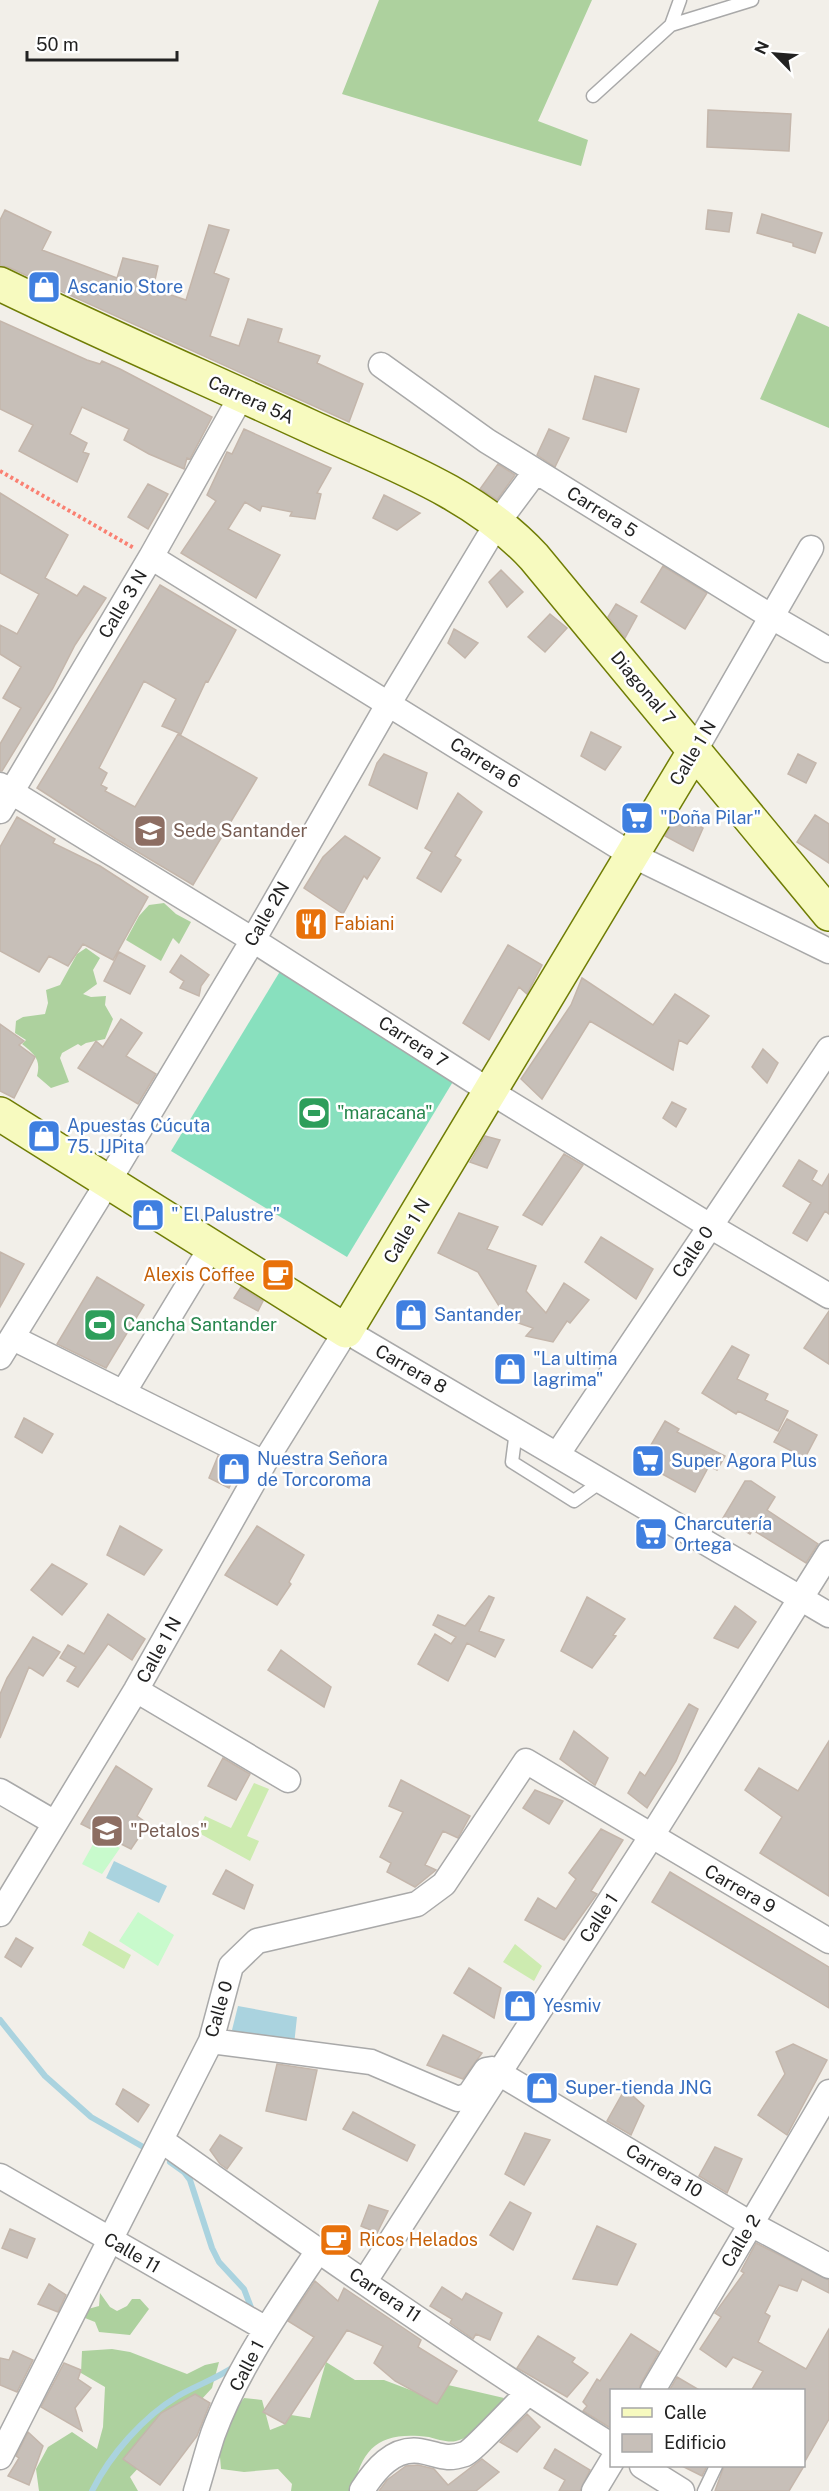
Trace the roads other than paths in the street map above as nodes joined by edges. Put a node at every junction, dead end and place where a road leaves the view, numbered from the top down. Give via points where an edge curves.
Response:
1 (680, 0) edge
2 (752, 0) edge
3 (671, 25) junction
4 (593, 96) dead end
5 (0, 284) edge
6 (381, 365) dead end
7 (242, 395) junction
8 (536, 471) junction
9 (498, 522) junction
10 (812, 548) dead end
11 (151, 557) junction
12 (772, 617) junction
13 (829, 650) edge
14 (389, 703) junction
15 (695, 750) junction
16 (4, 796) edge
17 (632, 855) junction
18 (829, 914) edge
19 (253, 940) junction
20 (829, 951) edge
21 (829, 1049) edge
22 (491, 1092) junction
23 (0, 1114) edge
24 (108, 1182) junction
25 (710, 1226) junction
26 (212, 1246) junction
27 (829, 1296) edge
28 (346, 1331) junction
29 (7, 1348) edge
30 (123, 1393) junction
31 (516, 1431) junction
32 (556, 1455) junction
33 (264, 1463) junction
34 (602, 1481) junction
35 (829, 1553) edge
36 (800, 1598) junction
37 (829, 1615) edge
38 (136, 1690) junction
39 (288, 1780) dead end
40 (0, 1791) edge
41 (55, 1824) junction
42 (651, 1837) junction
43 (0, 1914) edge
44 (829, 1941) edge
45 (211, 2041) junction
46 (496, 2079) junction
47 (829, 2092) edge
48 (161, 2140) junction
49 (0, 2176) edge
50 (751, 2224) junction
51 (111, 2241) junction
52 (318, 2251) junction
53 (829, 2266) edge
54 (365, 2281) junction
55 (266, 2329) junction
56 (654, 2389) edge
57 (528, 2393) junction
58 (9, 2416) edge
59 (610, 2445) edge
60 (0, 2457) edge
61 (610, 2464) edge
62 (644, 2467) edge
63 (716, 2467) edge
64 (362, 2490) edge
65 (196, 2491) edge
66 (594, 2491) edge
67 (682, 2491) edge
68 (704, 2491) edge

1 - 3 lane
2 - 3 lane
3 - 4 lane
5 - 7 street, Carrera 5A
6 - 8 street, Carrera 5
7 - 9 street, Carrera 5A via 446,489
7 - 11 street, Calle 3 N
8 - 9 street, Calle 2N
8 - 12 street, Carrera 5
9 - 14 street, Calle 2N
9 - 15 street, Diagonal 7 via 534,557
10 - 12 street, Calle 1 N
11 - 14 street, Carrera 6
11 - 16 street, Calle 3 N
12 - 13 street, Carrera 5
12 - 15 street, Calle 1 N
14 - 17 street, Carrera 6
14 - 19 street, Calle 2N
15 - 17 street, Calle 1 N
15 - 18 street, Diagonal 7
16 - 19 street, Carrera 7
17 - 20 street, Carrera 6
17 - 22 street, Calle 1 N
19 - 22 street, Carrera 7
19 - 24 street, Calle 2N
21 - 25 street, Calle 0
22 - 25 street, Carrera 7
22 - 28 street, Calle 1 N
23 - 24 street, Carrera 8
24 - 26 street, Carrera 8
24 - 29 street, Calle 2N
25 - 27 street, Carrera 7
25 - 32 street, Calle 0
26 - 28 street, Carrera 8
26 - 30 street
28 - 31 street, Carrera 8
28 - 33 street, Calle 1 N
29 - 30 street
30 - 33 street
31 - 32 street, Carrera 8
31 - 34 lane via 512,1462 574,1501
32 - 34 street, Carrera 8
33 - 38 street, Calle 1 N
34 - 36 street, Carrera 8
35 - 36 street, Calle 1
36 - 37 street, Carrera 8
36 - 42 street, Calle 1
38 - 39 street
38 - 41 street, Calle 1 N
40 - 41 street
41 - 43 street, Calle 1 N
42 - 44 street, Carrera 9
42 - 45 street, Calle 0 via 526,1761 444,1884 417,1904 257,1941 231,1966
42 - 46 street, Calle 1
45 - 46 street via 371,2062 458,2099 469,2095 486,2070 492,2069
45 - 48 street, Calle 0
46 - 50 street, Carrera 10
46 - 54 street, Calle 1
47 - 50 street, Calle 2
48 - 51 street, Calle 0
48 - 52 street, Carrera 11
49 - 51 street, Calle 11
50 - 53 street, Carrera 10
50 - 56 street, Calle 2
51 - 55 street, Calle 11
51 - 58 street, Calle 0
52 - 54 street, Carrera 11
52 - 55 street, Calle 1
54 - 57 street, Carrera 11
55 - 65 street, Calle 1 via 214,2431
57 - 59 street, Carrera 11
57 - 64 street via 467,2453 442,2458 418,2451 397,2454 376,2469
58 - 60 street, Calle 0
61 - 66 street
62 - 67 street
63 - 68 lane

